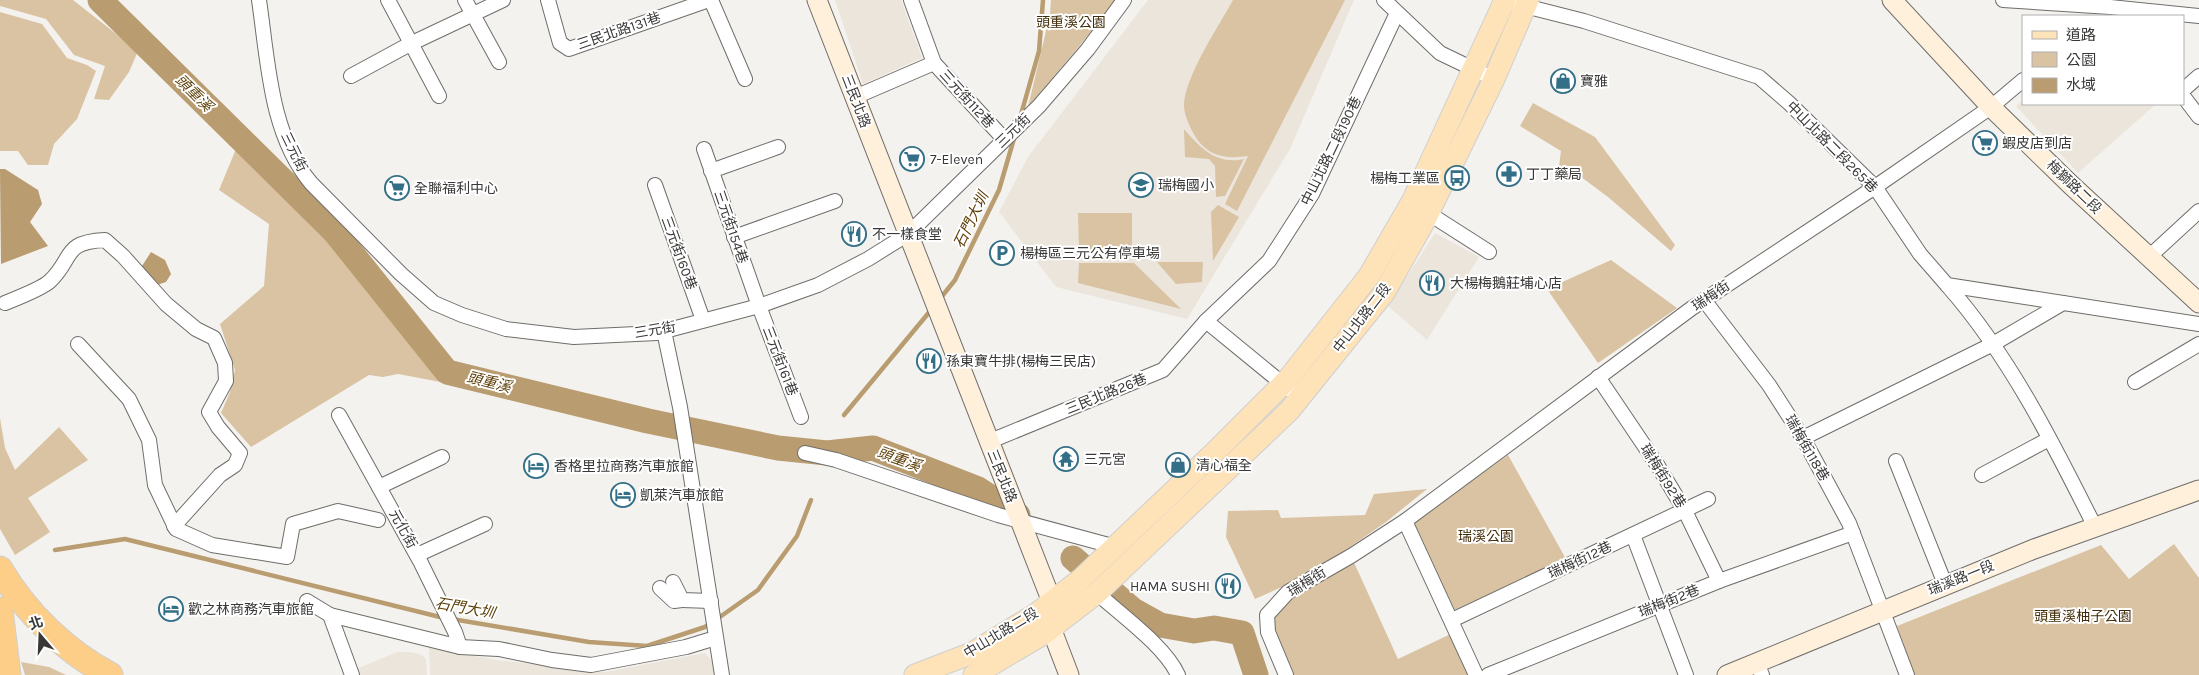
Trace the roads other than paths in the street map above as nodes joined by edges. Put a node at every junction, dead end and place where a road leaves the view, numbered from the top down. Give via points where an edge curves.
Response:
1 (259, 0) edge
2 (388, 0) edge
3 (465, 0) edge
4 (503, 0) edge
5 (548, 0) edge
6 (710, 0) edge
7 (817, 0) edge
8 (911, 0) edge
9 (1124, 0) edge
10 (1384, 0) edge
11 (1892, 0) edge
12 (2003, 0) edge
13 (1516, 2) edge
14 (2115, 8) edge
15 (1397, 13) junction
16 (471, 14) junction
17 (2100, 15) edge
18 (2199, 16) edge
19 (410, 44) junction
20 (499, 62) dead end
21 (934, 62) junction
22 (1474, 68) junction
23 (351, 76) dead end
24 (2199, 76) edge
25 (745, 79) dead end
26 (1494, 80) junction
27 (2022, 81) edge
28 (2184, 89) edge
29 (439, 96) dead end
30 (855, 97) junction
31 (2184, 97) edge
32 (1991, 107) junction
33 (2199, 117) edge
34 (1007, 136) junction
35 (778, 147) dead end
36 (704, 149) dead end
37 (711, 171) junction
38 (655, 185) dead end
39 (1875, 187) junction
40 (835, 201) dead end
41 (2199, 211) edge
42 (1428, 213) junction
43 (908, 234) junction
44 (734, 237) junction
45 (1489, 252) dead end
46 (2149, 257) junction
47 (1947, 285) junction
48 (1704, 300) junction
49 (2063, 302) junction
50 (5, 303) dead end
51 (2199, 303) edge
52 (759, 306) junction
53 (703, 320) junction
54 (1206, 321) junction
55 (2199, 324) edge
56 (664, 331) junction
57 (78, 344) dead end
58 (1993, 344) junction
59 (2199, 344) edge
60 (1598, 377) junction
61 (2135, 382) dead end
62 (1282, 384) junction
63 (1300, 396) junction
64 (339, 415) dead end
65 (801, 417) dead end
66 (1803, 438) junction
67 (2049, 439) junction
68 (988, 442) junction
69 (805, 453) dead end
70 (442, 457) dead end
71 (1896, 460) dead end
72 (1982, 475) dead end
73 (379, 487) junction
74 (2199, 490) edge
75 (1708, 499) dead end
76 (1685, 511) junction
77 (378, 520) dead end
78 (1019, 520) junction
79 (1405, 521) junction
80 (485, 524) dead end
81 (174, 526) junction
82 (2096, 527) junction
83 (1853, 533) junction
84 (1633, 535) junction
85 (1109, 553) junction
86 (417, 555) junction
87 (4, 575) edge
88 (673, 582) dead end
89 (1719, 582) junction
90 (1945, 584) junction
91 (1089, 586) junction
92 (660, 588) dead end
93 (682, 600) junction
94 (307, 601) dead end
95 (1052, 602) junction
96 (711, 604) junction
97 (1660, 605) junction
98 (0, 610) edge
99 (1883, 610) junction
100 (330, 615) junction
101 (1452, 620) junction
102 (1051, 628) junction
103 (712, 636) junction
104 (460, 647) junction
105 (1759, 669) edge
106 (8, 675) edge
107 (110, 675) edge
108 (352, 675) edge
109 (722, 675) edge
110 (915, 675) edge
111 (974, 675) edge
112 (1069, 675) edge
113 (1178, 675) edge
114 (1286, 675) edge
115 (1476, 675) edge
116 (1488, 675) edge
117 (1686, 675) edge
118 (1727, 675) edge
119 (1907, 675) edge

1 - 56 street, 三元街 via 278,114 287,144 300,169 401,274 434,303 506,329 564,336
2 - 19 street
3 - 16 street
4 - 16 street
5 - 6 street, 三民北路131巷 via 560,43 569,49
6 - 25 street
7 - 30 street, 三民北路
8 - 21 street, 三元街112巷
9 - 34 street, 三元街 via 1088,49 1039,106
10 - 15 street
11 - 32 street, 梅獅路二段
12 - 14 street
13 - 22 main road, 中山北路二段
13 - 26 main road, 中山北路二段
13 - 39 street, 中山北路二段265巷 via 1759,77
14 - 17 street
14 - 18 street
15 - 22 street via 1440,53
15 - 54 street, 中山北路二段190巷 via 1312,194 1270,261
16 - 19 street
16 - 20 street
19 - 23 street
19 - 29 street
21 - 30 street
21 - 34 street, 三元街112巷
22 - 26 street
22 - 62 main road, 中山北路二段 via 1413,200 1369,276
24 - 28 street
26 - 42 main road, 中山北路二段
27 - 32 street, 瑞梅街
30 - 43 street, 三民北路
31 - 33 street
32 - 39 street, 瑞梅街
32 - 46 street, 梅獅路二段
34 - 43 street, 三元街
35 - 37 street
36 - 37 street, 三元街154巷
37 - 44 street, 三元街154巷
38 - 53 street, 三元街160巷
39 - 47 street, 中山北路二段265巷 via 1920,254
39 - 48 street, 瑞梅街
40 - 44 street
41 - 46 street
42 - 45 street
42 - 63 main road, 中山北路二段 via 1384,292
43 - 52 street, 三元街 via 818,285
43 - 68 street, 三民北路
44 - 52 street, 三元街154巷
46 - 51 street, 梅獅路二段
47 - 49 street
47 - 58 street, 中山北路二段265巷
48 - 60 street, 瑞梅街
48 - 66 street, 瑞梅街118巷 via 1767,382
49 - 55 street
49 - 58 street
50 - 81 street via 50,282 72,249 88,241 105,240 166,304 196,329 214,338 225,363 226,381 209,412 240,453 235,465 220,475
52 - 53 street, 三元街
52 - 65 street, 三元街161巷
53 - 56 street, 三元街
54 - 62 street
54 - 68 street, 三民北路26巷 via 1163,370
56 - 96 street via 680,407
57 - 81 street via 129,399 149,440 155,485
58 - 66 street
58 - 67 street, 中山北路二段265巷
59 - 61 street
60 - 76 street, 瑞梅街92巷
60 - 79 street, 瑞梅街
62 - 63 street
62 - 85 main road, 中山北路二段
63 - 91 main road, 中山北路二段 via 1289,411 1114,578
64 - 73 street, 元化街
66 - 83 street, 瑞梅街118巷
67 - 72 street
67 - 82 street, 中山北路二段265巷
68 - 78 street, 三民北路
69 - 78 street via 821,455
70 - 73 street
71 - 90 street
73 - 86 street, 元化街
74 - 82 street, 瑞溪路一段
75 - 76 street, 瑞梅街12巷
76 - 84 street, 瑞梅街12巷
76 - 89 street, 瑞梅街92巷
77 - 81 street via 338,511 293,524 287,557 212,545
78 - 85 street
78 - 95 street, 三民北路
79 - 101 street
79 - 114 street, 瑞梅街 via 1288,592 1267,615 1268,632
80 - 86 street
82 - 90 street, 瑞溪路一段
83 - 89 street, 瑞梅街2巷
83 - 99 street, 瑞梅街118巷
84 - 97 street
84 - 101 street, 瑞梅街12巷
85 - 91 main road, 中山北路二段
86 - 104 street, 元化街
87 - 107 highway via 14,594 59,641
88 - 93 street
89 - 97 street, 瑞梅街2巷
90 - 99 street, 瑞溪路一段
91 - 95 main road, 中山北路二段
91 - 102 main road, 中山北路二段
91 - 113 street via 1163,652
92 - 93 street via 674,601
93 - 96 street
94 - 100 street
95 - 102 street, 三民北路
95 - 110 main road, 中山北路二段 via 972,653
96 - 103 street
97 - 116 street, 瑞梅街2巷
97 - 117 street
98 - 106 highway
99 - 105 street, 瑞溪路一段
99 - 119 street, 瑞梅街118巷
100 - 104 street
100 - 108 street
101 - 115 street
102 - 111 main road, 中山北路二段
102 - 112 street
103 - 104 street via 686,647 591,665 499,649
103 - 109 street
105 - 118 street, 瑞溪路一段

